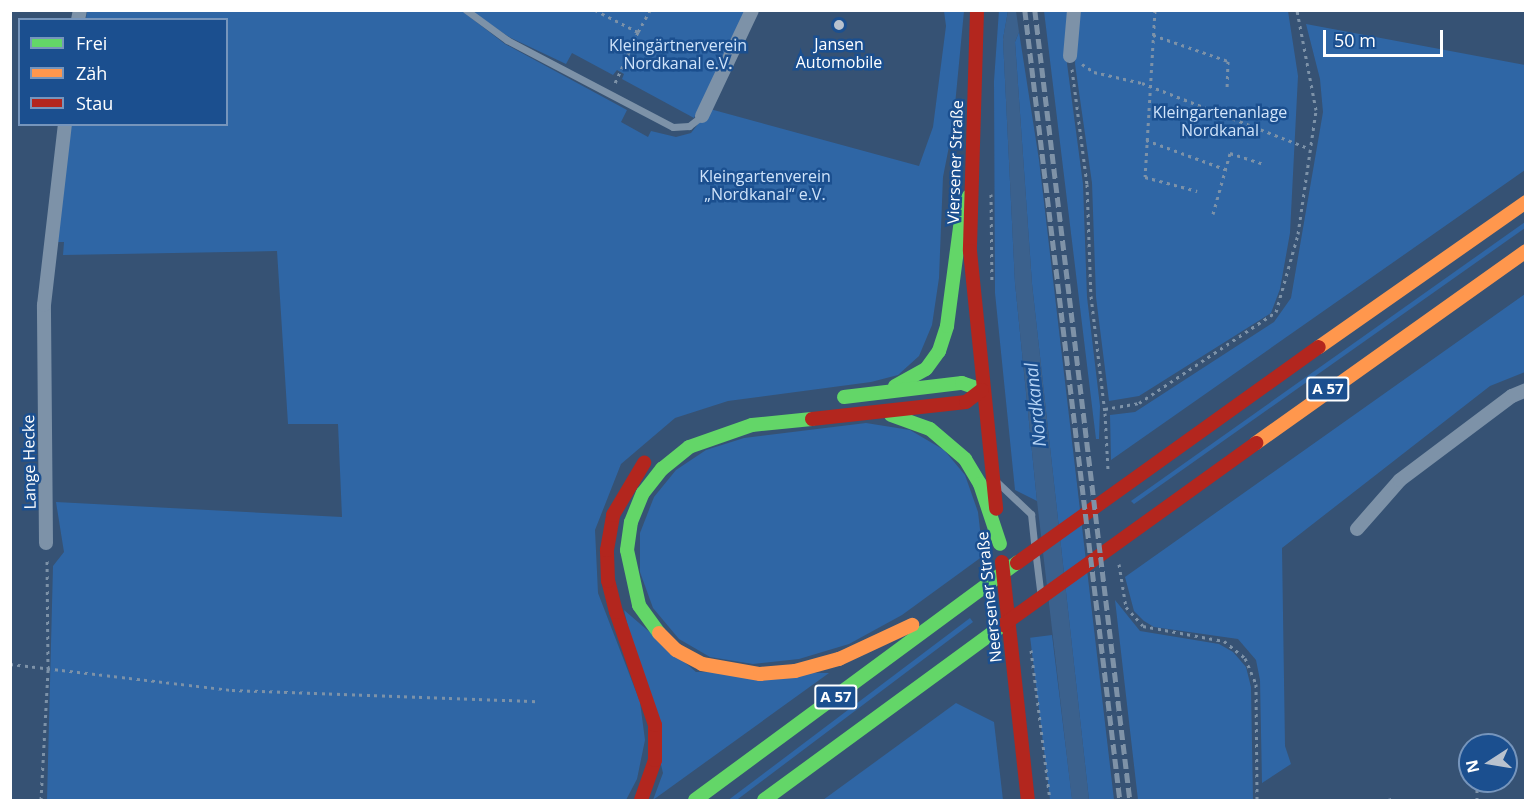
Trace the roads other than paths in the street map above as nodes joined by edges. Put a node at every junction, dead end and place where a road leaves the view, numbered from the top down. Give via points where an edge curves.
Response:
1 (466, 10) edge
2 (752, 10) edge
3 (977, 10) edge
4 (1074, 10) edge
5 (1070, 56) road end
6 (702, 116) joint
7 (65, 126) edge
8 (969, 196) junction
9 (1526, 202) edge
10 (1526, 251) edge
11 (982, 390) junction
12 (1526, 390) edge
13 (874, 394) junction
14 (829, 399) dead end
15 (876, 412) junction
16 (656, 451) dead end
17 (992, 478) junction
18 (1357, 529) dead end
19 (46, 543) road end
20 (1000, 544) junction
21 (976, 592) junction
22 (1042, 604) dead end
23 (1020, 734) junction
24 (641, 801) edge
25 (695, 801) edge
26 (764, 801) edge
27 (1016, 801) edge
28 (1028, 801) edge

1 - 6 lane via 507,40 673,127 688,126
2 - 6 street
3 - 8 main road, Viersener Straße
4 - 5 street
7 - 19 street, Lange Hecke via 44,305
8 - 11 main road, Viersener Straße
8 - 13 main road via 961,220 947,326 939,351 917,375
9 - 21 main road, A 57
10 - 26 main road, A 57 via 1133,530
11 - 13 main road via 962,383
11 - 15 main road via 966,402
11 - 17 main road, Neersener Straße
12 - 18 street via 1512,396 1400,480
13 - 14 main road
15 - 20 main road via 930,429 965,459 980,484
15 - 21 main road via 752,425 689,447 662,469 643,493 631,522 627,550 630,578 639,605 676,650 702,664 760,674 839,659
16 - 24 main road via 627,486 614,515 607,550 608,581 616,612 655,725 655,760
17 - 20 main road, Neersener Straße
17 - 22 lane via 1031,514
20 - 23 main road, Neersener Straße
21 - 25 main road, A 57
23 - 27 main road
23 - 28 main road, Neersener Straße

